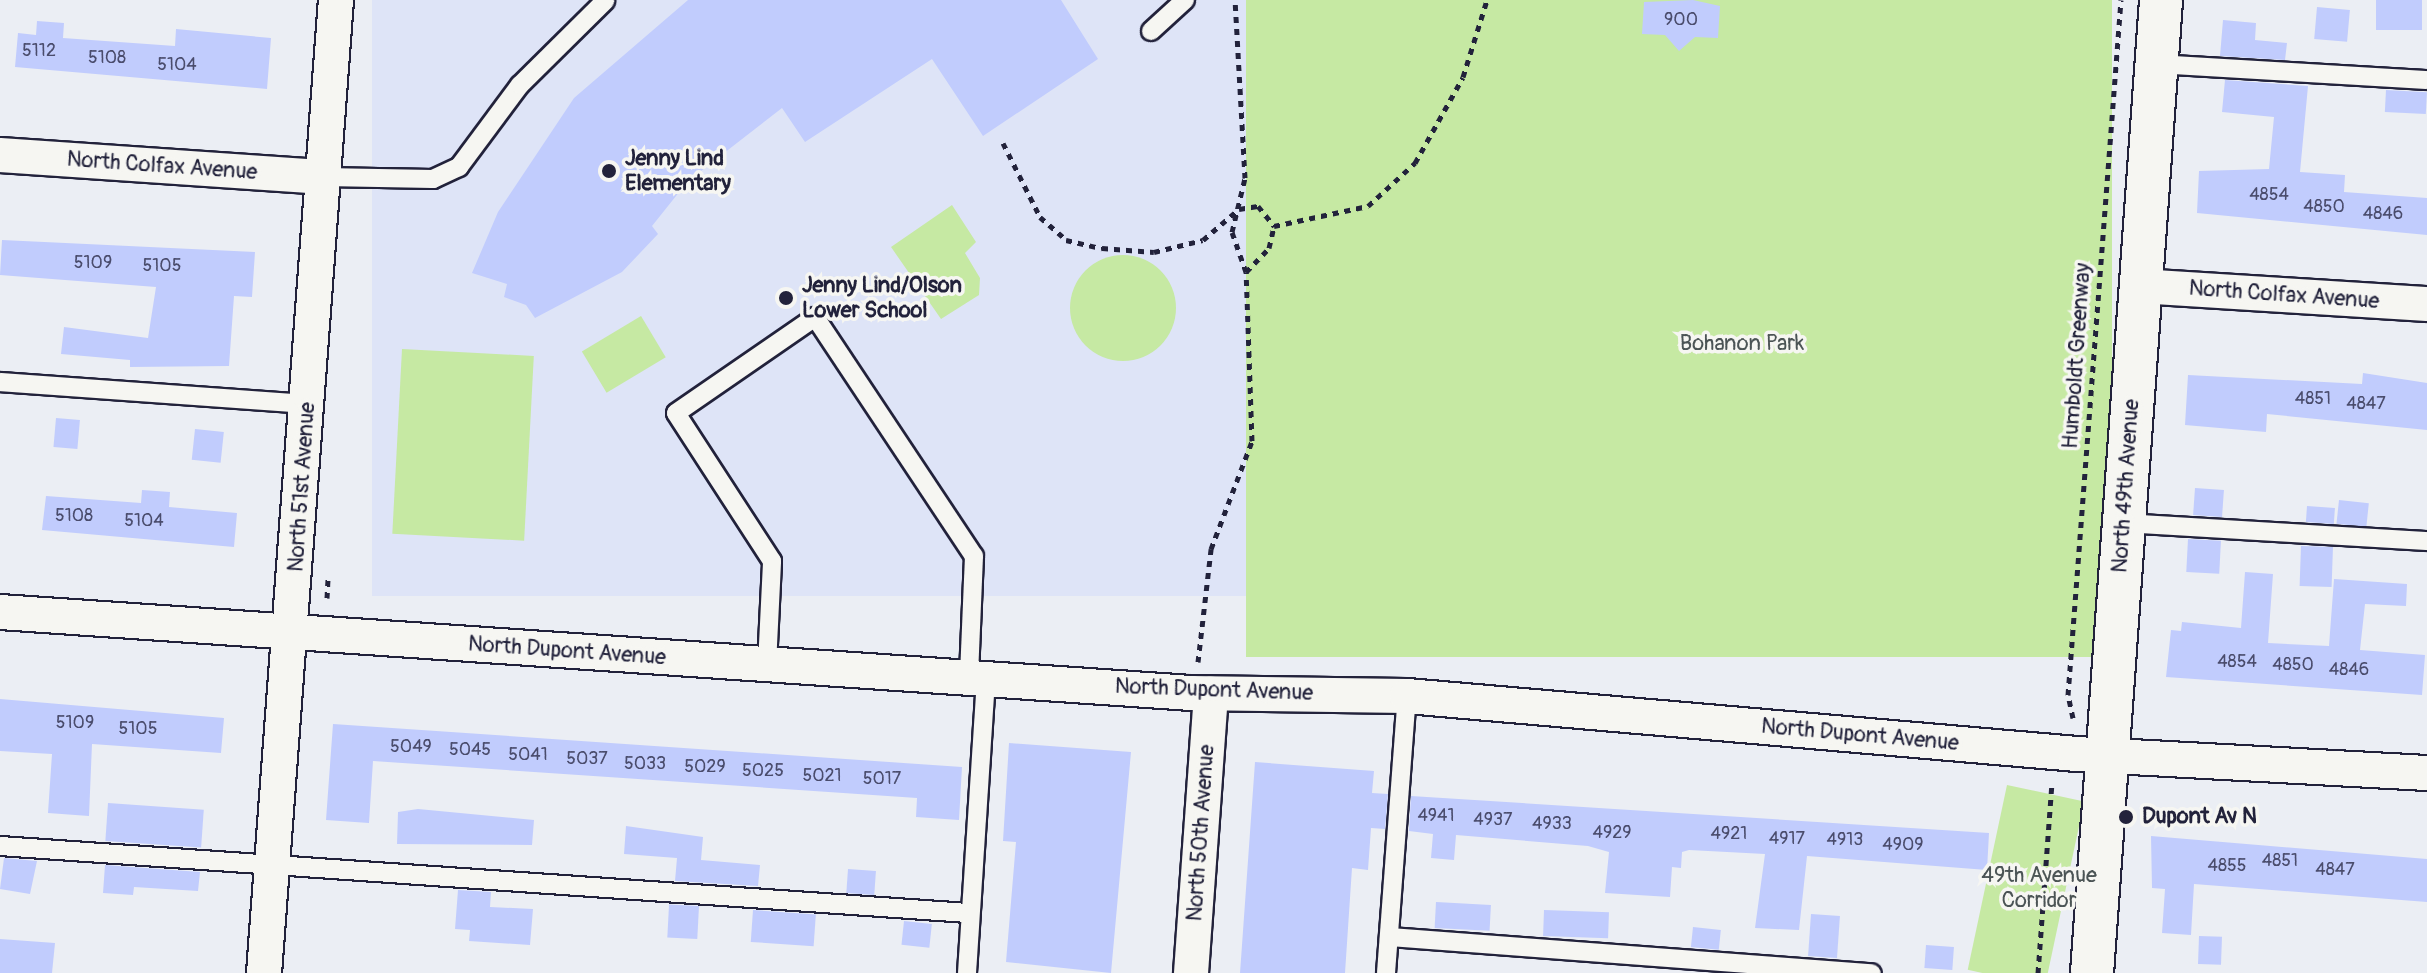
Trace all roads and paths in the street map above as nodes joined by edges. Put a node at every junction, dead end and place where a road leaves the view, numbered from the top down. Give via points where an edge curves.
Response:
1 (336, 0) edge
2 (1185, 0) edge
3 (1235, 0) edge
4 (1487, 0) edge
5 (2121, 0) edge
6 (2161, 0) edge
7 (605, 1) edge
8 (1151, 31) dead end
9 (2157, 64) junction
10 (2427, 80) edge
11 (1003, 143) dead end
12 (0, 155) edge
13 (324, 177) junction
14 (1239, 209) junction
15 (1274, 226) junction
16 (1246, 272) junction
17 (2140, 286) junction
18 (2427, 304) edge
19 (0, 382) edge
20 (308, 404) junction
21 (2124, 523) junction
22 (2427, 541) edge
23 (0, 612) edge
24 (291, 632) junction
25 (767, 665) junction
26 (978, 676) junction
27 (1205, 679) junction
28 (1407, 696) junction
29 (2069, 714) dead end
30 (2107, 756) junction
31 (2427, 773) edge
32 (2052, 783) dead end
33 (0, 846) edge
34 (271, 864) junction
35 (969, 913) junction
36 (1389, 937) junction
37 (264, 973) edge
38 (967, 973) edge
39 (1191, 973) edge
40 (1386, 973) edge
41 (1872, 973) edge
42 (2038, 973) edge
43 (2092, 973) edge

1 - 13 street, North 51st Avenue
2 - 8 lane
3 - 14 path via 1245,178
4 - 15 path via 1463,77 1415,163 1368,206
5 - 29 path, Humboldt Greenway
6 - 9 street, North 49th Avenue
7 - 13 lane via 520,85 459,167 433,179
9 - 10 lane
9 - 17 street, North 49th Avenue
11 - 14 path via 1040,217 1066,240 1154,252 1203,240
12 - 13 street, North Colfax Avenue
13 - 20 street, North 51st Avenue
14 - 15 path via 1258,206
14 - 16 path via 1232,232
15 - 16 path via 1269,248
16 - 27 path via 1252,441 1211,549
17 - 18 street, North Colfax Avenue
17 - 21 street, North 49th Avenue
19 - 20 lane
20 - 24 street, North 51st Avenue
21 - 22 lane
21 - 30 street, North 49th Avenue
23 - 24 street, North Dupont Avenue
24 - 25 street, North Dupont Avenue
24 - 34 street, North 51st Avenue
25 - 26 street, North Dupont Avenue
25 - 26 lane via 772,561 676,413 815,317 974,556
26 - 27 street, North Dupont Avenue
26 - 35 lane
27 - 28 street, North Dupont Avenue
27 - 39 street, North 50th Avenue
28 - 30 street, North Dupont Avenue
28 - 36 lane
30 - 31 street, North Dupont Avenue
30 - 43 street, North 49th Avenue
32 - 42 path
33 - 34 lane
34 - 35 lane
34 - 37 street, North 51st Avenue
35 - 38 lane
36 - 40 lane
36 - 41 lane

